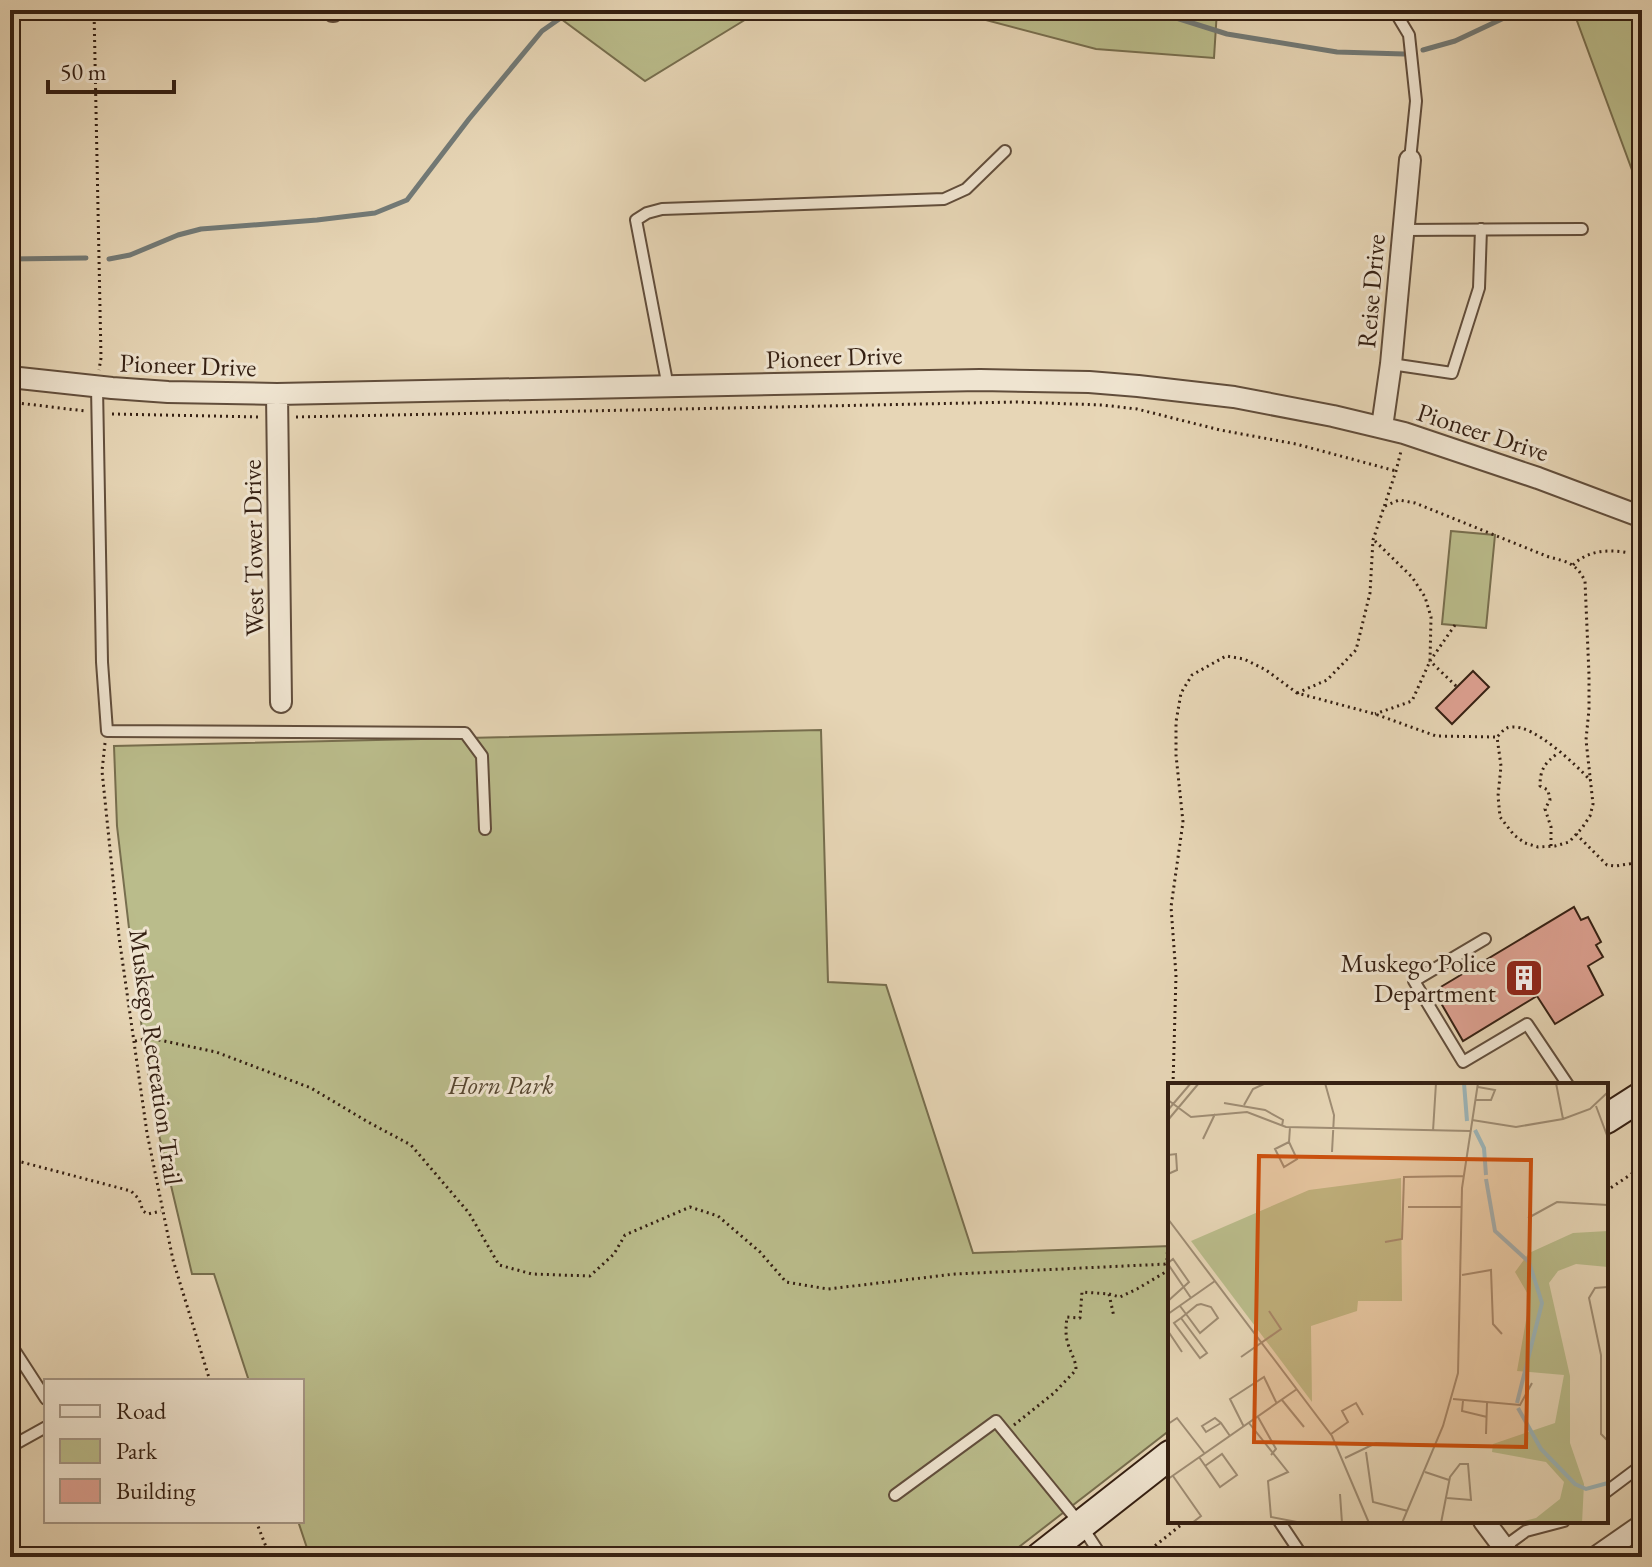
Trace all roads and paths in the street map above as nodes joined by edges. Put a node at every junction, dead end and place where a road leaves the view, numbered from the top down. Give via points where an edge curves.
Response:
1 (94, 10) edge
2 (1391, 10) edge
3 (1005, 151) dead end
4 (1410, 160) joint
5 (1481, 229) junction
6 (1582, 229) dead end
7 (1403, 230) junction
8 (1391, 364) junction
9 (10, 377) edge
10 (97, 387) junction
11 (668, 387) junction
12 (277, 394) junction
13 (10, 402) edge
14 (81, 411) dead end
15 (110, 413) dead end
16 (266, 417) dead end
17 (286, 417) dead end
18 (1382, 427) junction
19 (1404, 433) junction
20 (1396, 471) junction
21 (1385, 506) junction
22 (1642, 517) edge
23 (1373, 540) junction
24 (1641, 551) edge
25 (1573, 565) junction
26 (1455, 625) dead end
27 (1430, 661) junction
28 (1457, 687) dead end
29 (1297, 693) junction
30 (281, 702) dead end
31 (1375, 714) junction
32 (107, 731) junction
33 (1497, 737) junction
34 (1560, 752) junction
35 (1591, 781) junction
36 (1642, 804) edge
37 (485, 829) dead end
38 (1576, 834) junction
39 (1551, 846) junction
40 (1642, 862) edge
41 (1485, 939) dead end
42 (135, 1041) junction
43 (1173, 1083) edge
44 (1567, 1083) edge
45 (1642, 1096) edge
46 (1608, 1118) edge
47 (10, 1159) edge
48 (1642, 1167) edge
49 (1608, 1190) edge
50 (162, 1211) junction
51 (1168, 1234) edge
52 (1167, 1264) joint
53 (1168, 1273) edge
54 (1109, 1294) junction
55 (1114, 1317) dead end
56 (10, 1349) edge
57 (209, 1379) edge
58 (44, 1396) edge
59 (44, 1428) edge
60 (1005, 1433) junction
61 (10, 1447) edge
62 (1168, 1457) edge
63 (1642, 1465) edge
64 (1608, 1490) edge
65 (895, 1495) dead end
66 (257, 1523) edge
67 (1184, 1523) edge
68 (1280, 1523) edge
69 (1486, 1523) edge
70 (1556, 1523) edge
71 (1081, 1525) junction
72 (1642, 1525) edge
73 (1508, 1552) edge
74 (270, 1557) edge
75 (1040, 1557) edge
76 (1102, 1557) edge
77 (1141, 1557) edge
78 (1303, 1557) edge
79 (1596, 1557) edge

1 - 10 path via 101,358
2 - 4 lane via 1409,35 1416,101
3 - 11 lane via 966,189 944,199 662,209 636,220
4 - 7 street, Reise Drive
5 - 6 lane
5 - 7 lane
5 - 8 lane via 1479,288 1452,373
7 - 8 street, Reise Drive
8 - 18 street, Reise Drive
9 - 10 street, Pioneer Drive
10 - 12 street, Pioneer Drive
10 - 32 lane
11 - 12 street, Pioneer Drive
11 - 18 street, Pioneer Drive via 1089,382 1234,397
12 - 30 street, West Tower Drive
13 - 14 path
15 - 16 path
17 - 20 path via 1016,402 1102,405 1296,444
18 - 19 street, Pioneer Drive
19 - 20 path
19 - 22 street, Pioneer Drive
20 - 21 path
21 - 23 path
21 - 25 path via 1399,500 1415,503
23 - 27 path via 1425,597 1431,617
23 - 29 path via 1370,593 1356,650 1327,680
24 - 25 path via 1603,550
24 - 36 lane
25 - 35 path via 1585,581
26 - 27 path
27 - 28 path
27 - 31 path via 1412,701
29 - 31 path
29 - 43 path via 1266,670 1226,656 1192,675 1181,693 1176,755 1183,822 1171,907 1176,975
31 - 33 path via 1436,736
32 - 37 lane via 465,733 482,756
32 - 42 path, Muskego Recreation Trail via 102,771
33 - 34 path via 1515,726
33 - 39 path via 1500,817 1525,843
34 - 35 path
34 - 39 path via 1540,772 1540,786 1548,790 1550,800 1545,809
35 - 38 path via 1590,816
38 - 39 path via 1569,842
38 - 40 path via 1607,865
41 - 44 lane via 1414,981 1463,1062 1527,1024
42 - 50 path, Muskego Recreation Trail
42 - 52 path via 150,1038 216,1052 311,1088 411,1145 469,1213 499,1265 532,1274 590,1276 625,1235 690,1207 718,1216 786,1282 828,1289 955,1274
45 - 46 main road
47 - 50 path via 131,1191 143,1211
48 - 49 path
50 - 57 path, Muskego Recreation Trail
51 - 52 path
53 - 54 path via 1120,1297
54 - 55 path
54 - 60 path via 1082,1292 1080,1318 1067,1317 1065,1330 1076,1370
56 - 58 lane
59 - 61 lane
60 - 65 lane via 996,1421
60 - 71 lane
62 - 71 main road
63 - 64 lane
66 - 74 path
67 - 77 path
68 - 78 lane
69 - 73 street
70 - 73 lane via 1526,1531
71 - 75 main road
71 - 76 lane
72 - 79 street

